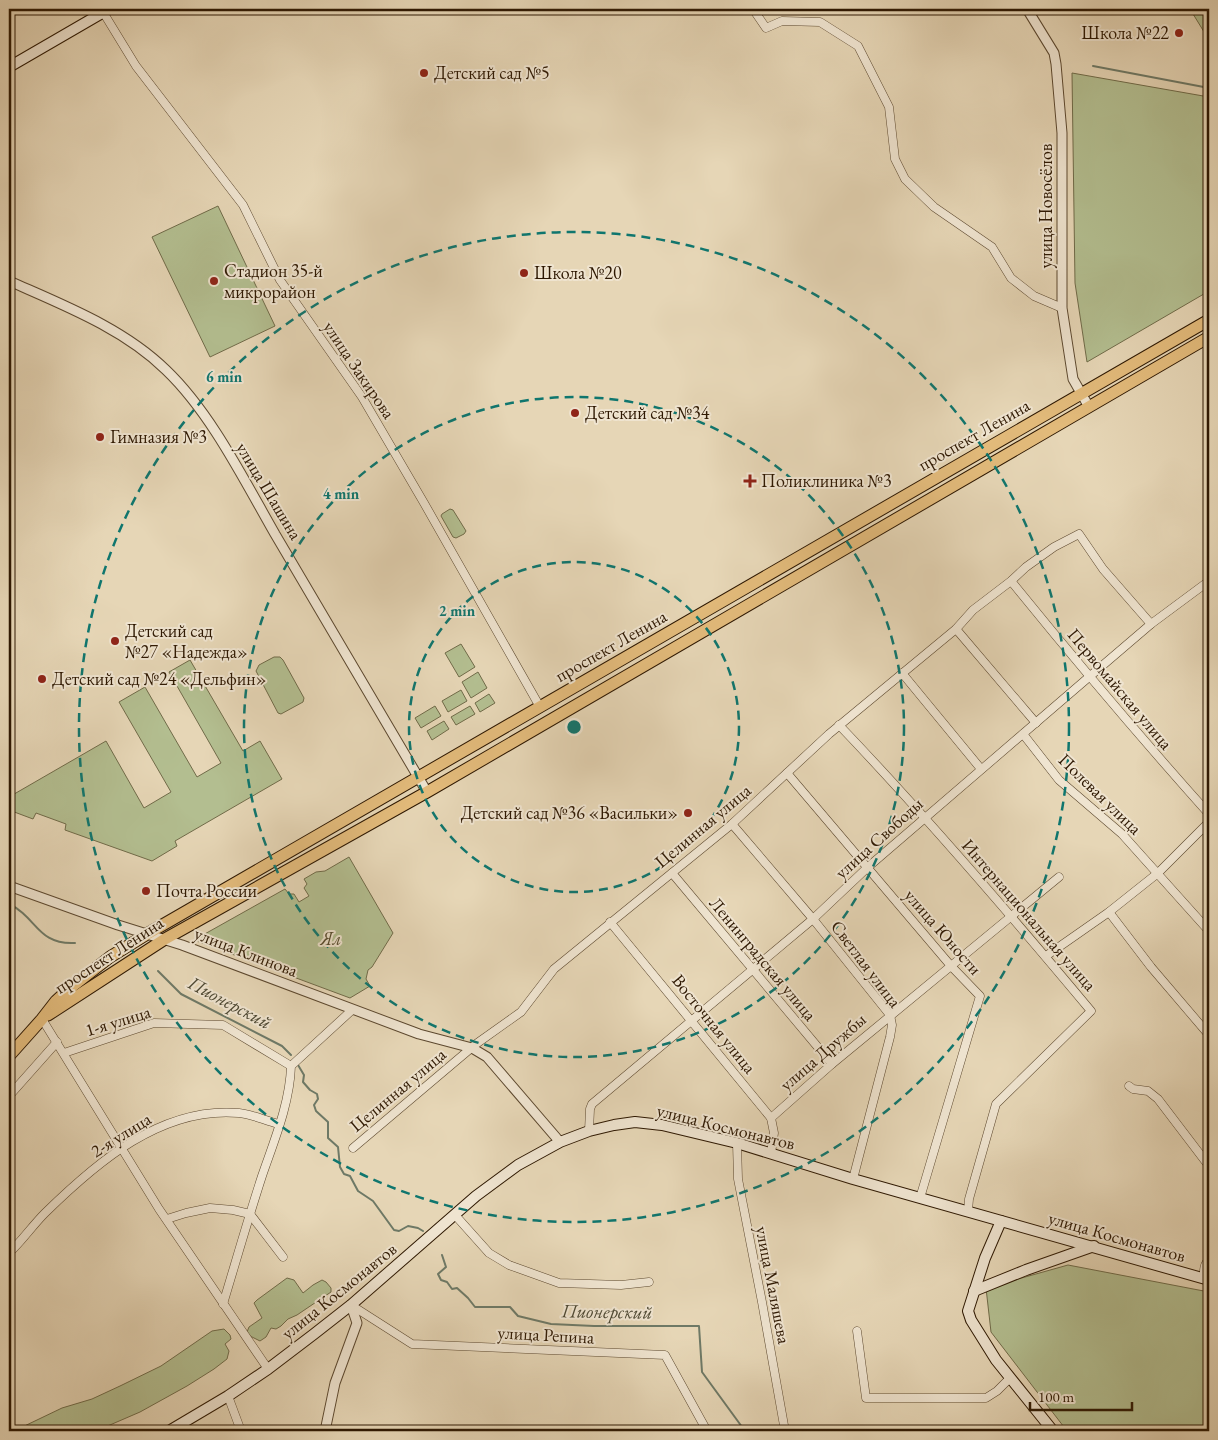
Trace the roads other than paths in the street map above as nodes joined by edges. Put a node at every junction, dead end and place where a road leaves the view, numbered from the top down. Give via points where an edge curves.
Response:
1 (753, 9) edge
2 (1027, 9) edge
3 (106, 10) edge
4 (9, 67) edge
5 (9, 281) edge
6 (1062, 308) junction
7 (1209, 320) edge
8 (1209, 337) edge
9 (1080, 394) junction
10 (1088, 407) junction
11 (1010, 581) junction
12 (1209, 581) edge
13 (1151, 624) junction
14 (677, 628) junction
15 (956, 629) junction
16 (685, 642) junction
17 (902, 673) junction
18 (1089, 677) junction
19 (540, 707) junction
20 (1036, 723) junction
21 (839, 725) junction
22 (1023, 734) junction
23 (981, 769) junction
24 (787, 773) junction
25 (419, 778) junction
26 (427, 792) junction
27 (1209, 814) edge
28 (924, 818) junction
29 (1209, 822) edge
30 (732, 824) junction
31 (868, 867) junction
32 (672, 873) junction
33 (1158, 873) junction
34 (1059, 877) dead end
35 (9, 886) edge
36 (1109, 912) junction
37 (1012, 916) junction
38 (812, 919) junction
39 (610, 922) junction
40 (1209, 932) edge
41 (147, 934) junction
42 (165, 939) junction
43 (1046, 956) junction
44 (951, 966) junction
45 (752, 969) junction
46 (352, 1010) junction
47 (890, 1016) junction
48 (42, 1019) junction
49 (692, 1021) junction
50 (1209, 1035) edge
51 (57, 1042) junction
52 (472, 1048) junction
53 (64, 1053) junction
54 (9, 1056) edge
55 (832, 1064) junction
56 (290, 1066) junction
57 (1129, 1086) dead end
58 (9, 1096) edge
59 (771, 1118) junction
60 (279, 1124) junction
61 (589, 1131) junction
62 (560, 1142) junction
63 (737, 1143) junction
64 (353, 1148) dead end
65 (121, 1149) junction
66 (771, 1153) junction
67 (1209, 1166) edge
68 (853, 1179) junction
69 (920, 1198) junction
70 (968, 1211) junction
71 (250, 1214) junction
72 (455, 1215) junction
73 (167, 1219) junction
74 (1000, 1221) junction
75 (1094, 1246) junction
76 (9, 1253) edge
77 (283, 1257) dead end
78 (1209, 1260) edge
79 (1207, 1280) edge
80 (649, 1282) dead end
81 (974, 1291) junction
82 (223, 1304) junction
83 (351, 1305) junction
84 (856, 1331) dead end
85 (268, 1369) junction
86 (1010, 1378) junction
87 (228, 1396) junction
88 (169, 1431) edge
89 (241, 1431) edge
90 (325, 1431) edge
91 (707, 1431) edge
92 (785, 1431) edge
93 (1053, 1431) edge

1 - 6 street via 766,28 782,22 820,22 858,46 889,107 895,159 905,179 934,207 992,247 1011,278 1034,296
2 - 6 street, улица Новосёлов via 1054,53 1056,64 1062,133
3 - 4 main road
3 - 19 street, улица Закирова via 136,66 243,205 280,280 362,397
5 - 25 street, улица Шашина via 121,336 166,370 188,394 242,476
6 - 9 street, улица Новосёлов via 1072,379
7 - 9 main road, проспект Ленина
8 - 10 main road, проспект Ленина
9 - 10 street, улица Новосёлов
9 - 14 main road, проспект Ленина
10 - 16 main road, проспект Ленина
11 - 13 street, Целинная улица via 1054,547 1080,534 1103,569
11 - 15 street, Целинная улица via 973,610
11 - 18 street, Первомайская улица
12 - 13 street, улица Свободы
13 - 18 street, улица Свободы
14 - 16 main road
14 - 19 main road, проспект Ленина
15 - 17 street, Целинная улица
15 - 20 street
16 - 26 main road, проспект Ленина
17 - 21 street, Целинная улица
17 - 23 street
18 - 20 street, улица Свободы
18 - 27 street, Первомайская улица
19 - 25 main road, проспект Ленина
20 - 22 street, улица Свободы
21 - 24 street, Целинная улица
21 - 28 street, Интернациональная улица
22 - 23 street, улица Свободы
22 - 33 street, Полевая улица via 1059,780 1122,834
23 - 28 street, улица Свободы
24 - 30 street, Целинная улица
24 - 31 street, улица Юности
25 - 26 street, улица Шашина
25 - 41 main road, проспект Ленина
26 - 42 main road, проспект Ленина
28 - 31 street, улица Свободы
28 - 37 street, Интернациональная улица
29 - 33 street
30 - 32 street, Целинная улица
30 - 38 street, Светлая улица
31 - 38 street, улица Свободы
31 - 44 street, улица Юности
32 - 39 street, Целинная улица
32 - 45 street, Ленинградская улица
33 - 36 street
33 - 40 street, Полевая улица
34 - 37 street, улица Дружбы
35 - 41 street, улица Клинова
36 - 43 street
36 - 50 street
37 - 43 street, Интернациональная улица
37 - 44 street, улица Дружбы
38 - 45 street, улица Свободы
38 - 47 street, Светлая улица
39 - 49 street, Восточная улица
39 - 52 street, Целинная улица via 554,969 521,1012
41 - 42 street, улица Клинова
41 - 48 main road, проспект Ленина via 91,971 56,1001
42 - 46 street, улица Клинова
42 - 48 main road, проспект Ленина
43 - 70 street, Интернациональная улица via 1091,1011 996,1104
44 - 47 street, улица Дружбы
44 - 69 street, улица Юности via 980,996
45 - 49 street, улица Свободы
45 - 55 street, Ленинградская улица
46 - 52 street, улица Клинова via 419,1034
46 - 56 street
47 - 55 street, улица Дружбы
47 - 68 street, Светлая улица via 890,1037
48 - 51 street
48 - 54 main road, проспект Ленина
49 - 59 street, Восточная улица
49 - 61 street, улица Свободы via 592,1104
51 - 53 street
51 - 58 street
52 - 62 street via 487,1057
52 - 64 street, Целинная улица
53 - 56 street, 1-я улица via 154,1023 223,1025
53 - 65 street
55 - 59 street, улица Дружбы
56 - 60 street via 290,1082
57 - 67 street via 1148,1091 1158,1099
59 - 66 street via 774,1133
60 - 65 street, 2-я улица via 241,1113 216,1112 167,1124
60 - 71 street
61 - 62 main road, улица Космонавтов
61 - 63 main road, улица Космонавтов via 635,1122 662,1125
62 - 72 main road, улица Космонавтов via 518,1165
63 - 66 main road, улица Космонавтов
63 - 92 street, улица Маляшева via 738,1179
65 - 73 street
65 - 76 street, 2-я улица via 84,1176
66 - 68 main road, улица Космонавтов
68 - 69 main road, улица Космонавтов
69 - 70 main road, улица Космонавтов
70 - 74 main road, улица Космонавтов
71 - 73 street via 210,1208
71 - 77 street
71 - 82 street
72 - 80 street via 489,1254 559,1283 621,1285
72 - 83 main road, улица Космонавтов
73 - 82 street
74 - 75 main road, улица Космонавтов
74 - 81 main road
75 - 79 main road, улица Космонавтов
75 - 81 main road
78 - 79 street via 1204,1268
81 - 86 main road via 968,1311 971,1320
82 - 85 street
83 - 85 main road, улица Космонавтов
83 - 90 street via 357,1323 335,1384
83 - 91 street, улица Репина via 412,1344 665,1355
84 - 86 street via 866,1398 986,1398
85 - 87 main road, улица Космонавтов
86 - 93 main road
87 - 88 main road, улица Космонавтов
87 - 89 street

